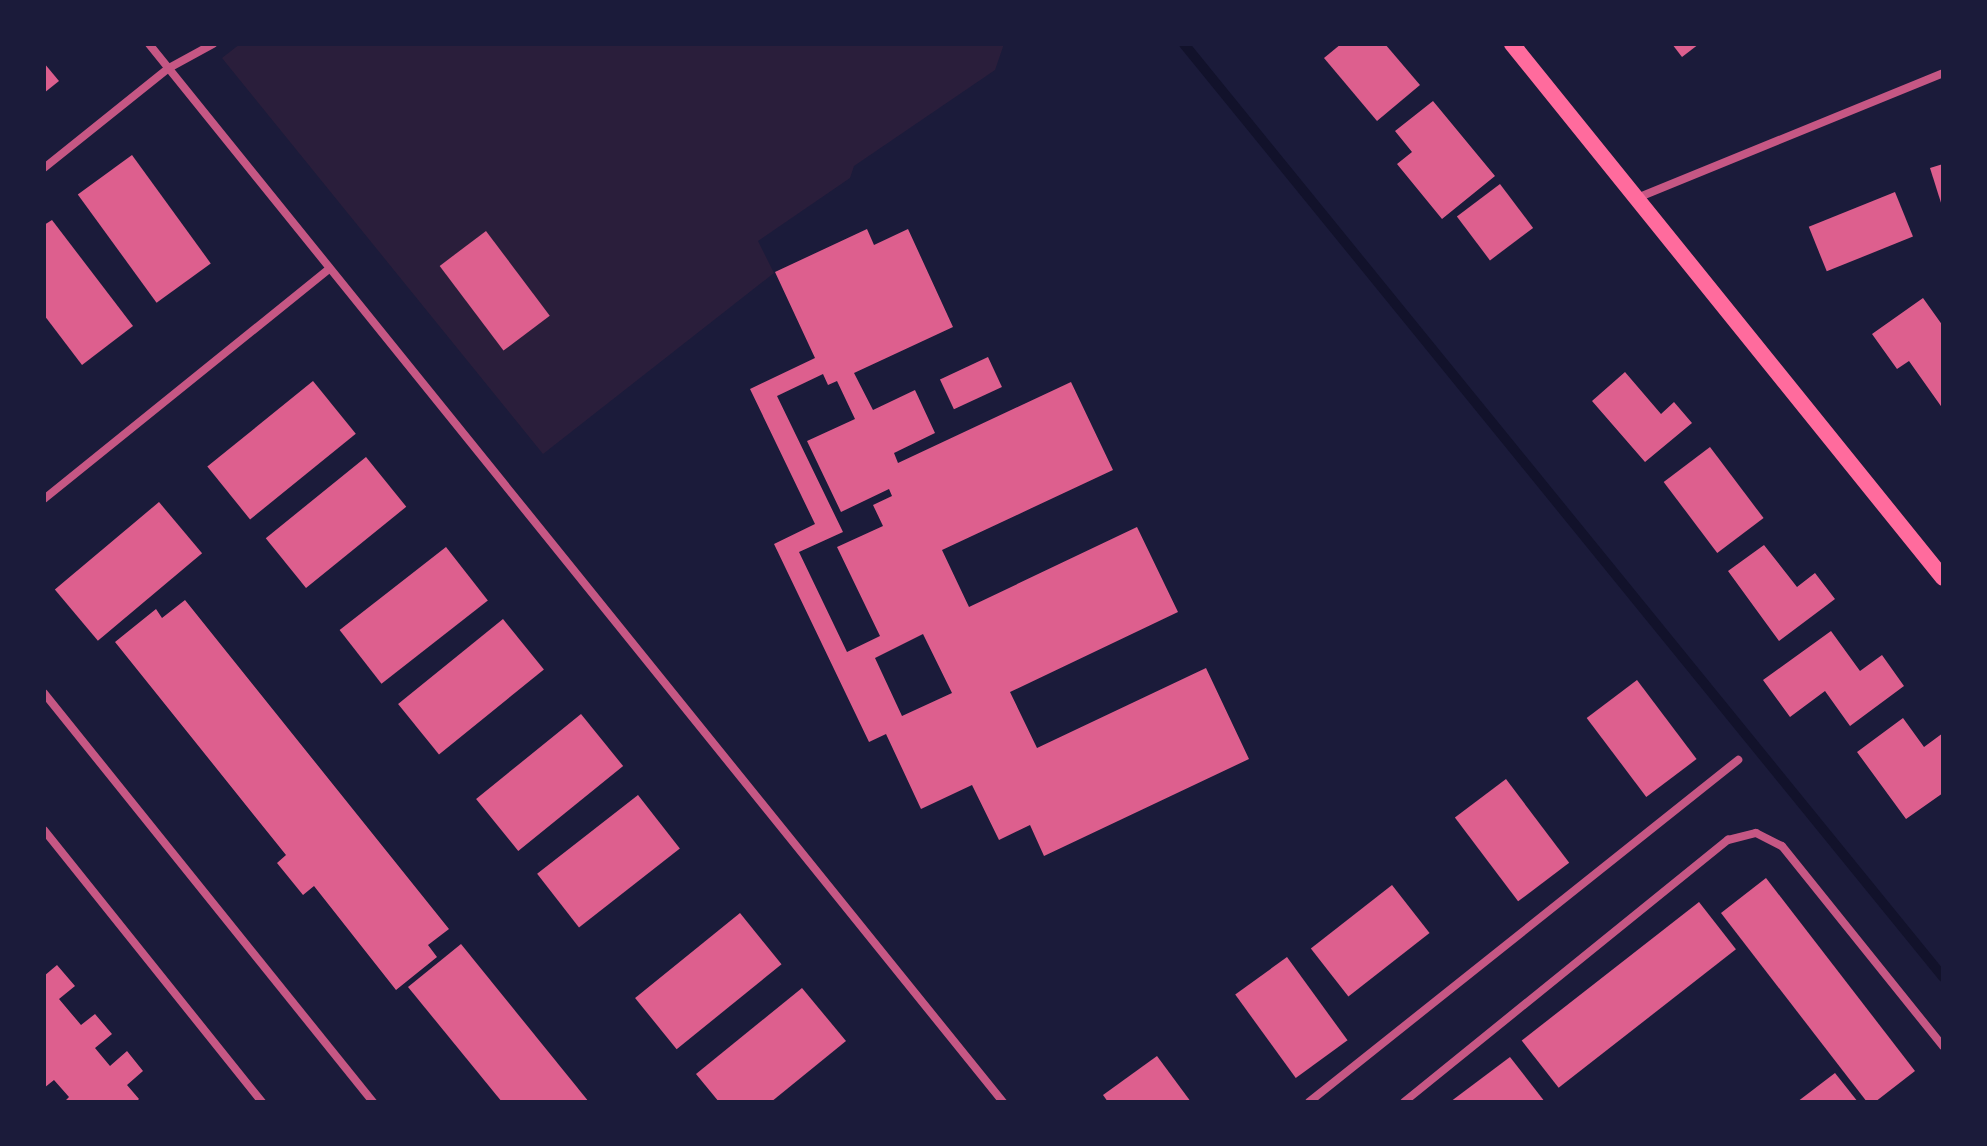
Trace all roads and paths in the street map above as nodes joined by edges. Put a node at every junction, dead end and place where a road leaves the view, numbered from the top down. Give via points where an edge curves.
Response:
1 (149, 44) edge
2 (213, 44) edge
3 (1512, 44) edge
4 (169, 68) junction
5 (1943, 73) edge
6 (44, 168) edge
7 (1636, 198) junction
8 (329, 269) junction
9 (44, 499) edge
10 (1943, 578) edge
11 (44, 693) edge
12 (1738, 760) dead end
13 (44, 830) edge
14 (1943, 1046) edge
15 (262, 1102) edge
16 (373, 1102) edge
17 (1003, 1102) edge
18 (1309, 1102) edge
19 (1404, 1102) edge

1 - 4 street
2 - 4 street
3 - 7 main road
4 - 6 street
4 - 8 street
5 - 7 street
7 - 10 main road
8 - 9 street
8 - 17 street
11 - 16 street
12 - 18 street
13 - 15 street
14 - 19 street via 1782,846 1756,833 1728,840

